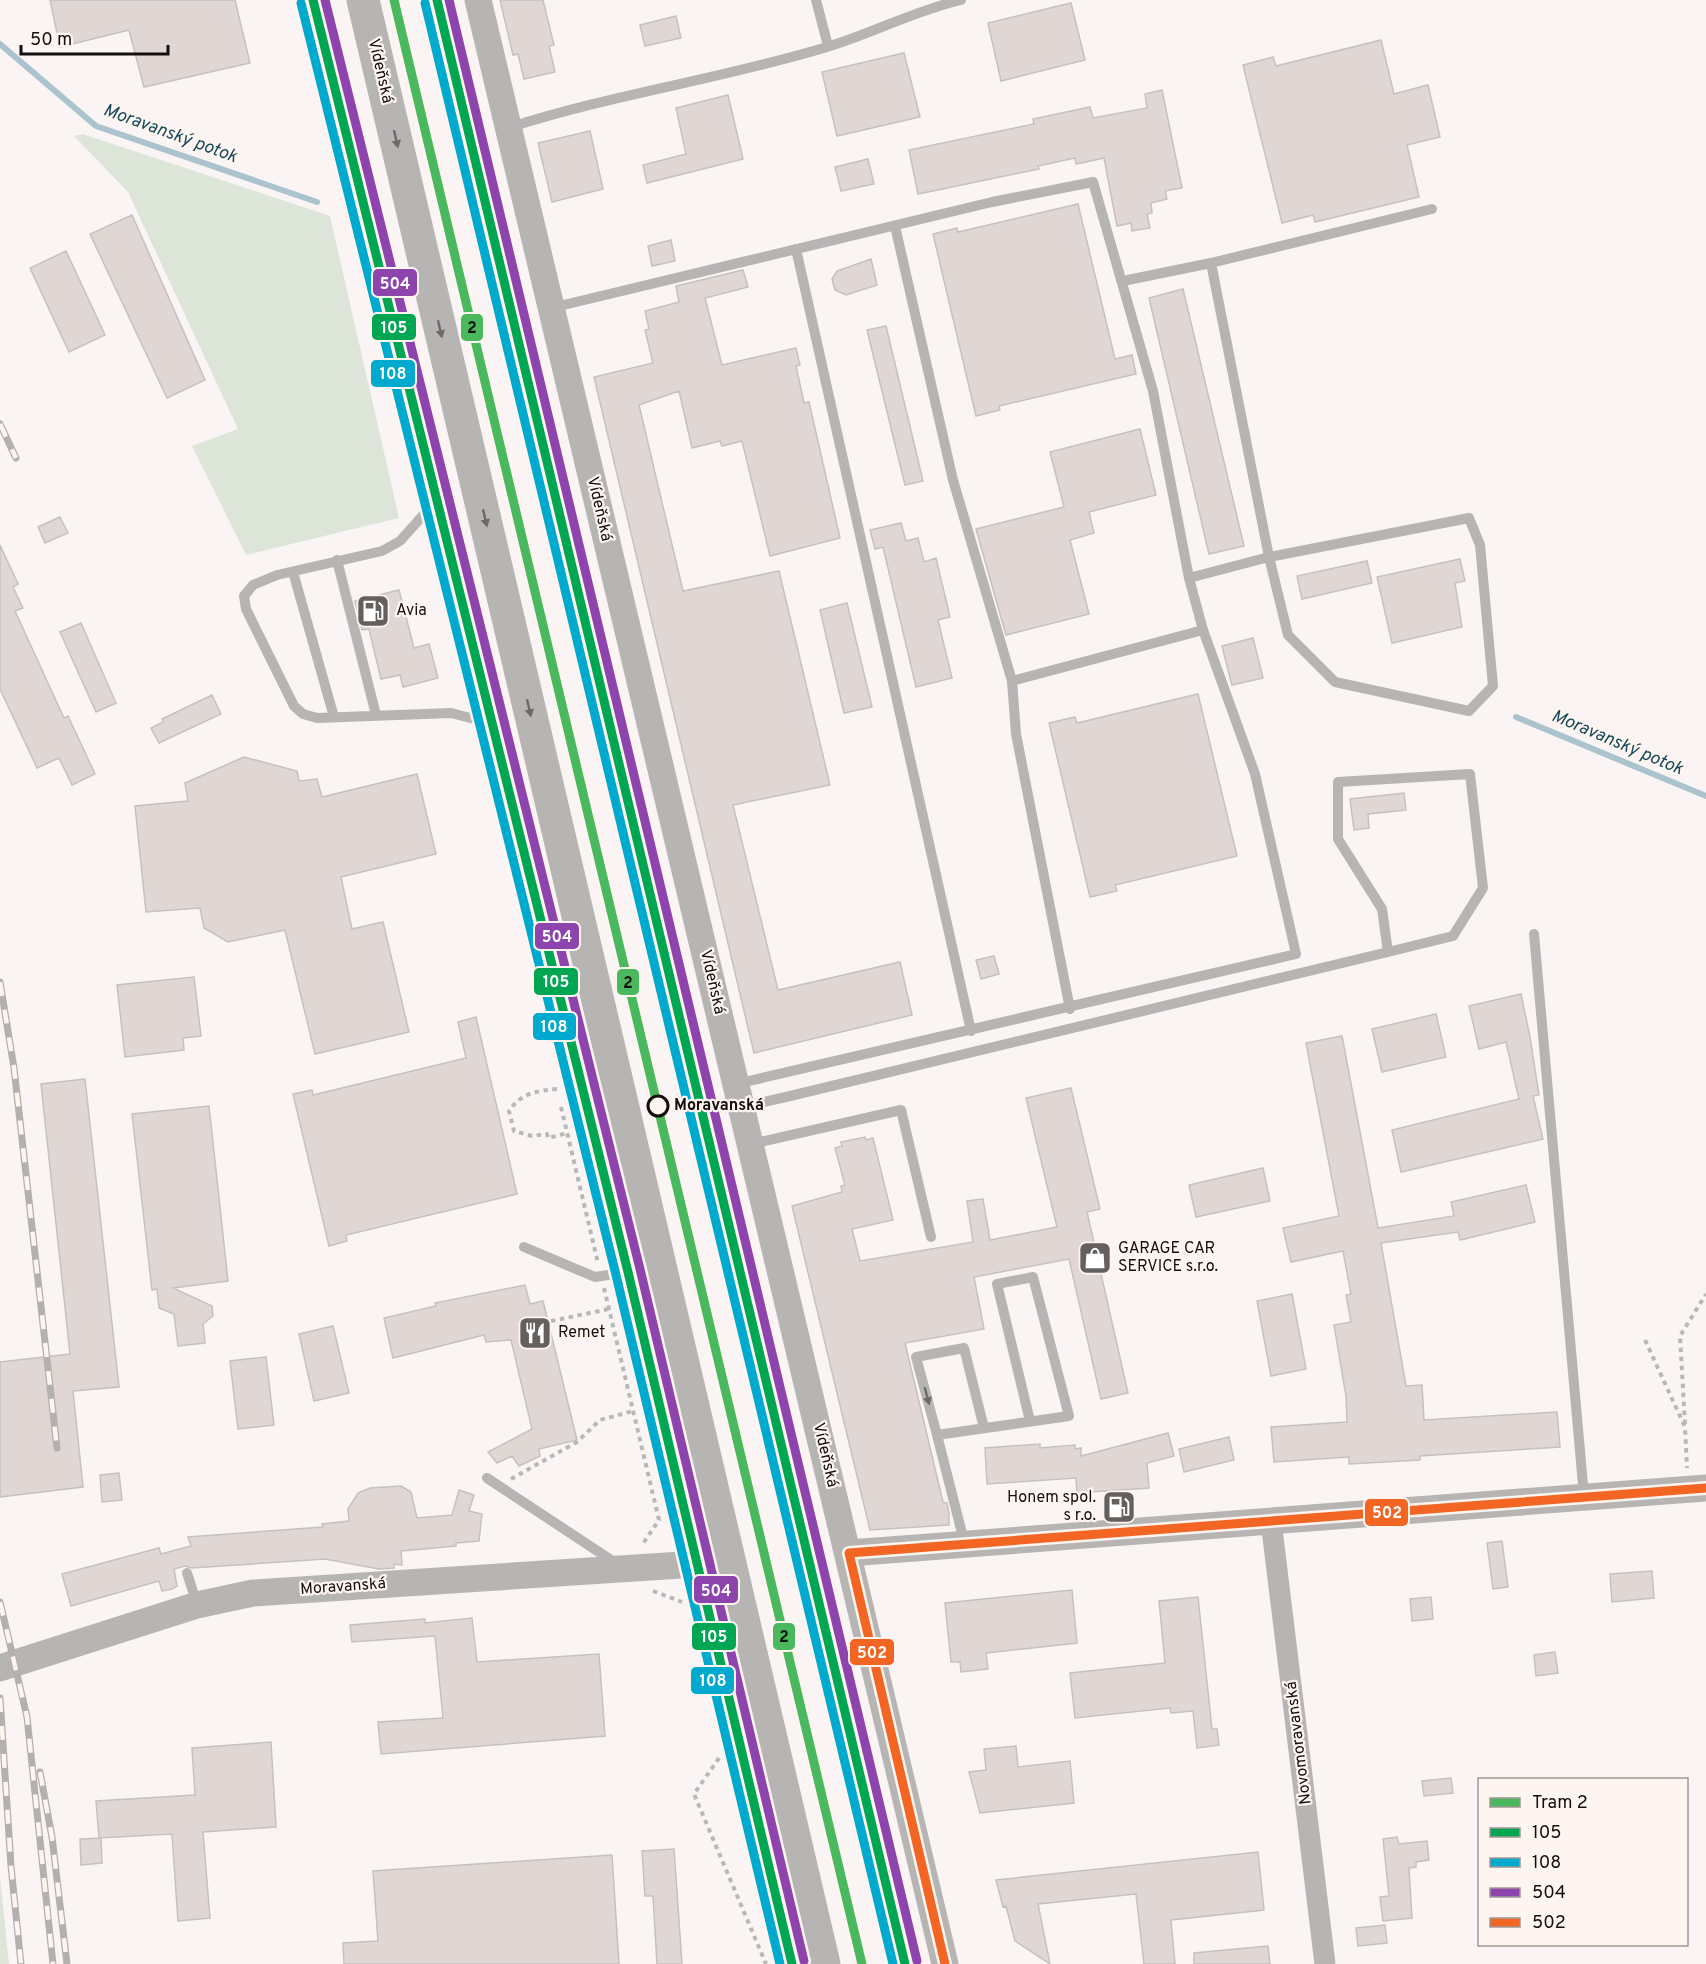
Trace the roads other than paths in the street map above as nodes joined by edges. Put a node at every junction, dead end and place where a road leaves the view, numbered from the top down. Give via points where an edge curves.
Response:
1 (313, 0) edge
2 (363, 0) edge
3 (437, 0) edge
4 (478, 0) edge
5 (816, 0) edge
6 (961, 0) edge
7 (828, 46) junction
8 (508, 128) junction
9 (1432, 209) dead end
10 (895, 226) junction
11 (796, 249) junction
12 (1211, 263) junction
13 (1123, 281) junction
14 (550, 308) junction
15 (437, 500) junction
16 (1269, 557) junction
17 (337, 560) junction
18 (293, 572) junction
19 (1190, 578) junction
20 (1203, 630) junction
21 (1012, 681) junction
22 (376, 716) junction
23 (334, 717) junction
24 (493, 724) junction
25 (1534, 934) dead end
26 (1388, 952) junction
27 (1070, 1009) junction
28 (971, 1031) junction
29 (739, 1096) junction
30 (751, 1144) junction
31 (931, 1237) dead end
32 (524, 1247) dead end
33 (627, 1272) junction
34 (1030, 1421) junction
35 (984, 1428) junction
36 (937, 1435) junction
37 (487, 1478) dead end
38 (1697, 1489) edge
39 (1584, 1497) junction
40 (1271, 1521) junction
41 (965, 1545) junction
42 (849, 1553) junction
43 (697, 1564) junction
44 (624, 1569) junction
45 (187, 1573) dead end
46 (197, 1605) junction
47 (0, 1668) edge
48 (792, 1964) edge
49 (824, 1964) edge
50 (905, 1964) edge
51 (945, 1964) edge
52 (1325, 1964) edge

1 - 15 street
2 -> 49 highway, Vídeňská
3 - 50 highway
4 - 8 street, Vídeňská
5 - 7 lane
6 - 7 lane via 926,8
7 - 8 lane
8 - 14 street, Vídeňská
9 - 12 lane
10 - 11 lane
10 - 13 lane via 1093,182
10 - 21 lane via 953,480
11 - 14 lane
11 - 28 lane
12 - 13 lane
12 - 16 lane
13 - 19 lane via 1153,391
14 - 29 street, Vídeňská
15 - 17 lane via 400,541 382,551
15 - 24 street
16 - 16 lane via 1468,518 1480,545 1493,686 1469,711 1335,682 1288,635
16 - 19 lane
17 - 18 lane
17 - 22 lane
18 - 23 lane
18 - 23 lane via 253,585 244,596 246,609 294,706 317,718
19 - 20 lane
20 - 21 lane
20 - 27 lane via 1255,774 1296,954
21 - 27 lane via 1016,734
22 - 23 lane
22 - 24 lane via 450,713
24 - 33 street
25 - 39 lane
26 - 26 lane via 1453,936 1483,888 1470,774 1338,782 1338,839 1382,909
26 - 29 lane
27 - 28 lane
28 - 29 lane
29 - 30 street, Vídeňská
30 - 31 lane via 901,1110
30 - 42 street, Vídeňská
32 - 33 lane via 596,1277
33 - 43 street
34 - 34 lane via 1069,1416 1034,1276 997,1284
34 - 35 lane
35 - 36 lane
35 -> 36 lane via 964,1348 916,1357
36 - 41 lane
37 - 44 lane
38 - 39 street
39 - 40 street
40 - 41 street
40 - 52 street, Novomoravanská
41 - 42 street
42 - 51 street, Vídeňská
43 - 44 street, Moravanská
43 - 48 street
44 - 46 street, Moravanská via 253,1593
45 - 46 lane
46 - 47 street, Moravanská

